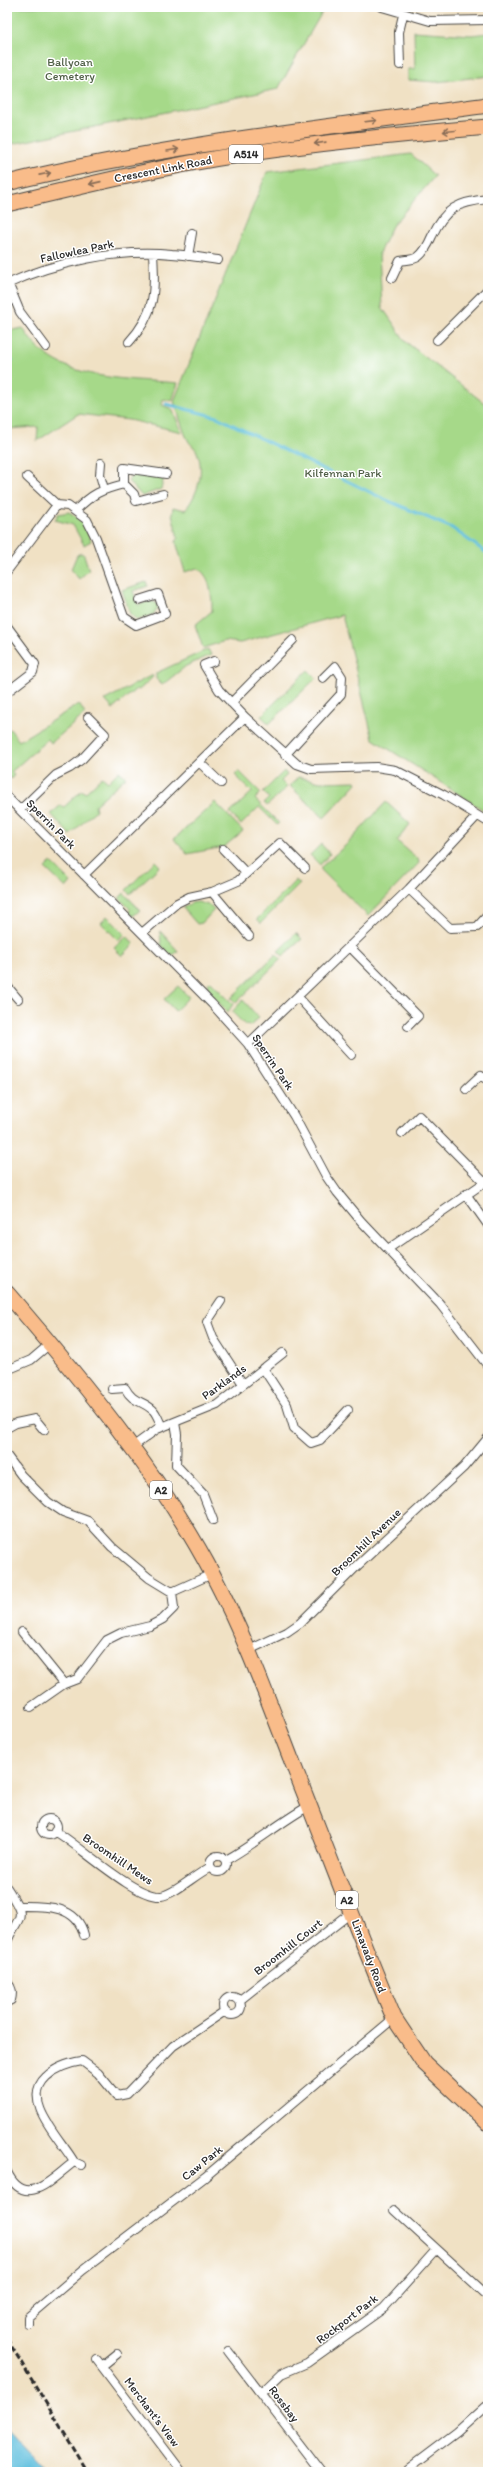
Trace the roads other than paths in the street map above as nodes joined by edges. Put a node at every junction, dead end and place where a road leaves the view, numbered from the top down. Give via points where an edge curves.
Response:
1 (382, 7) edge
2 (403, 15) junction
3 (488, 20) edge
4 (400, 65) dead end
5 (488, 105) edge
6 (488, 127) edge
7 (7, 183) edge
8 (488, 199) edge
9 (7, 204) edge
10 (192, 233) dead end
11 (153, 253) junction
12 (188, 256) junction
13 (218, 260) dead end
14 (392, 278) dead end
15 (8, 283) edge
16 (488, 289) edge
17 (437, 340) dead end
18 (128, 342) dead end
19 (46, 348) dead end
20 (101, 463) dead end
21 (166, 474) dead end
22 (27, 477) dead end
23 (124, 484) junction
24 (104, 489) junction
25 (163, 494) dead end
26 (57, 505) junction
27 (75, 511) junction
28 (7, 571) edge
29 (139, 600) dead end
30 (7, 626) edge
31 (293, 640) dead end
32 (214, 661) dead end
33 (323, 678) dead end
34 (7, 692) edge
35 (231, 703) junction
36 (88, 717) dead end
37 (245, 717) junction
38 (286, 755) junction
39 (200, 763) junction
40 (221, 783) dead end
41 (7, 797) edge
42 (20, 810) junction
43 (477, 816) junction
44 (488, 822) edge
45 (223, 849) dead end
46 (305, 868) dead end
47 (246, 873) junction
48 (84, 875) junction
49 (409, 889) junction
50 (212, 892) junction
51 (488, 915) edge
52 (142, 933) junction
53 (249, 936) dead end
54 (349, 946) junction
55 (7, 986) edge
56 (298, 998) junction
57 (18, 999) dead end
58 (408, 1026) dead end
59 (248, 1044) junction
60 (351, 1055) dead end
61 (488, 1082) edge
62 (466, 1089) dead end
63 (402, 1133) dead end
64 (486, 1181) edge
65 (466, 1194) junction
66 (488, 1225) edge
67 (388, 1249) junction
68 (7, 1293) edge
69 (221, 1301) dead end
70 (50, 1343) junction
71 (283, 1353) dead end
72 (488, 1366) edge
73 (263, 1368) junction
74 (7, 1370) edge
75 (243, 1384) junction
76 (112, 1389) dead end
77 (348, 1410) dead end
78 (174, 1423) junction
79 (162, 1427) junction
80 (7, 1428) edge
81 (44, 1430) dead end
82 (488, 1438) edge
83 (131, 1448) junction
84 (7, 1456) edge
85 (213, 1520) dead end
86 (212, 1574) junction
87 (172, 1592) junction
88 (22, 1632) dead end
89 (249, 1650) junction
90 (64, 1684) junction
91 (31, 1707) dead end
92 (310, 1806) junction
93 (55, 1831) dead end
94 (226, 1860) junction
95 (211, 1867) junction
96 (7, 1888) edge
97 (18, 1906) junction
98 (352, 1912) junction
99 (84, 1935) dead end
100 (7, 1940) edge
101 (7, 1982) edge
102 (240, 2000) junction
103 (7, 2002) edge
104 (225, 2011) junction
105 (394, 2018) junction
106 (488, 2123) edge
107 (7, 2172) edge
108 (394, 2210) dead end
109 (436, 2250) junction
110 (488, 2296) edge
111 (28, 2324) dead end
112 (228, 2350) dead end
113 (116, 2354) dead end
114 (261, 2393) junction
115 (488, 2404) edge
116 (182, 2472) edge
117 (321, 2472) edge
118 (404, 2472) edge

1 - 2 street
2 - 3 street via 430,21
2 - 4 street via 399,32
7 -> 5 highway, Crescent Link Road / A514 via 153,153
6 -> 9 highway, Crescent Link Road / A514 via 350,139 243,154 152,170
8 - 14 street via 469,201 449,209 437,225 427,246 417,257 400,261
10 - 12 street
11 - 12 street, Fallowlea Park
11 - 15 street, Fallowlea Park via 89,258
11 - 18 street via 152,305 143,326
12 - 13 street, Fallowlea Park
15 - 19 street, Fallowlea Park via 20,312
16 - 17 street
20 - 24 street via 100,475
21 - 23 street via 124,468
22 - 26 street
23 - 24 street
23 - 25 street via 134,494 136,501
24 - 27 street via 89,496
26 - 27 street via 68,506
26 - 28 street
27 - 29 street via 87,520 96,538 124,617 136,625 165,614 158,594
30 - 34 street via 35,664 33,672
31 - 35 street
32 - 35 street via 204,665 210,678
33 - 38 street via 335,666 342,677 342,694
35 - 37 street
36 - 42 street via 105,734 82,759 56,775
37 - 38 street
37 - 39 street
38 - 43 street via 297,764 311,769 376,767 395,770 444,795
39 - 40 street
39 - 48 street
41 - 42 street, Sperrin Park
42 - 48 street, Sperrin Park
43 - 44 street
43 - 49 street
45 - 47 street
46 - 47 street via 280,843
47 - 50 street via 238,881
48 - 52 street, Sperrin Park
49 - 51 street via 450,928 477,927
49 - 54 street
50 - 52 street via 189,897 177,903
50 - 53 street
52 - 59 street, Sperrin Park
54 - 56 street
54 - 58 street via 418,1016
55 - 57 street
56 - 59 street
56 - 60 street
59 - 67 street, Sperrin Park via 294,1116 326,1176 355,1214
61 - 62 street via 481,1075
63 - 64 street via 419,1116
64 - 65 street
65 - 66 street
65 - 67 street
67 - 72 street, Sperrin Park via 440,1304
68 - 70 highway, A2
69 - 75 street via 208,1322 213,1338
70 - 74 street via 31,1360
70 - 83 highway, A2
71 - 73 street, Parklands
73 - 75 street, Parklands
73 - 77 street via 288,1404 294,1428 311,1443 320,1440
75 - 78 street, Parklands via 217,1405
76 - 79 street via 125,1388 136,1402 152,1408
78 - 79 street, Parklands
78 - 85 street via 177,1434 176,1465 203,1494
79 - 83 street, Parklands
80 - 81 street via 16,1422 35,1419
82 - 89 street, Broomhill Avenue via 464,1467 300,1623
83 - 86 highway, A2 via 166,1498
84 - 87 street via 21,1475 48,1502 63,1512 88,1521 112,1547 149,1578
86 - 87 street
86 - 89 highway, A2
87 - 90 street via 174,1608 163,1619 107,1640 77,1679
88 - 90 street
89 - 92 highway, Limavady Road / A2
90 - 91 street
92 - 94 street, Broomhill Mews via 285,1819 242,1852
92 - 98 highway, Limavady Road / A2
93 - 95 street, Broomhill Mews via 107,1869 150,1895 162,1896
94 - 95 street, Broomhill Mews via 226,1866 221,1871 214,1871
94 - 95 street, Broomhill Mews via 222,1856 214,1857 210,1861
96 - 97 street
97 - 99 street via 41,1906 69,1912 82,1926
97 - 100 street via 20,1920
98 - 102 street, Broomhill Court
98 - 105 highway, Limavady Road / A2
101 - 103 street via 11,1986 12,1994 11,2000
102 - 104 street, Broomhill Court via 235,1997 227,1999 223,2006
102 - 104 street, Broomhill Court via 239,2012 234,2015
104 - 107 street, Broomhill Court via 173,2046 127,2094 117,2096 98,2073 82,2061 61,2066 42,2080 37,2086 36,2103 78,2163 32,2191 17,2187
105 - 106 highway, Limavady Road / A2 via 424,2063
105 - 111 street, Caw Park via 205,2177 83,2270 28,2317
108 - 109 street
109 - 110 street
109 - 114 street, Rockport Park via 384,2308 307,2363 281,2374
112 - 114 street, Rossbay
113 - 116 street, Merchant's View via 100,2363
114 - 117 street, Rossbay
115 - 118 street via 457,2432

